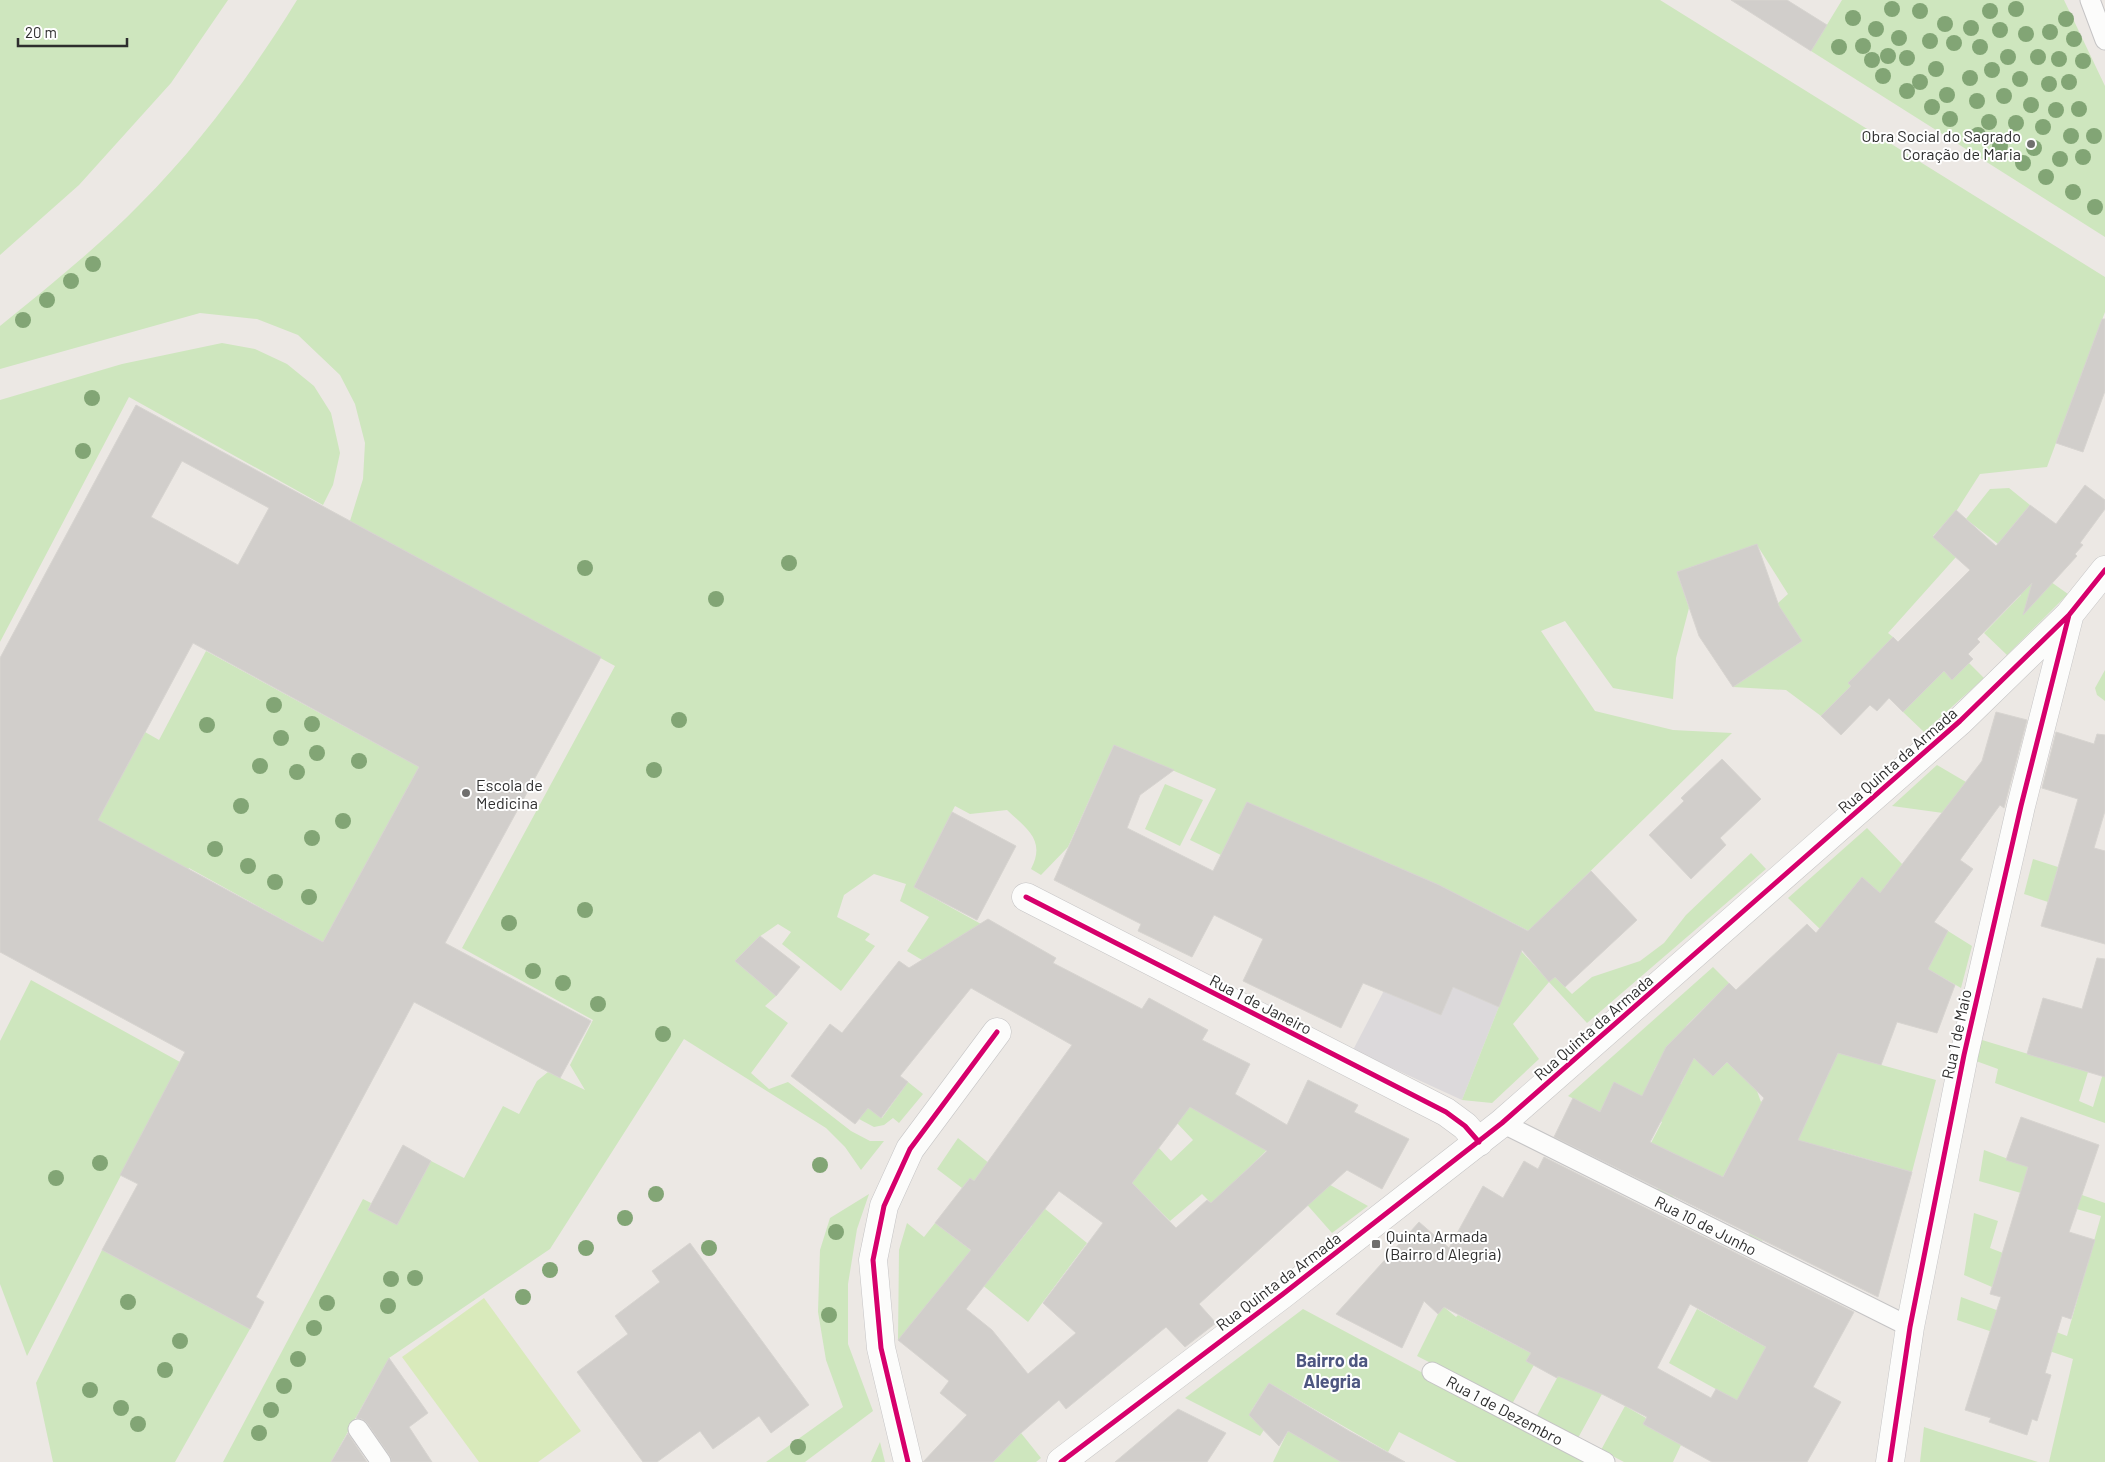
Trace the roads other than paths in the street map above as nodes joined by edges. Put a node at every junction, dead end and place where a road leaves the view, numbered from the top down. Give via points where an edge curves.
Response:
1 (2090, 0) edge
2 (2105, 40) edge
3 (2105, 570) edge
4 (2070, 615) junction
5 (1026, 897) dead end
6 (997, 1032) dead end
7 (1502, 1123) junction
8 (1479, 1142) junction
9 (1910, 1327) junction
10 (1432, 1372) dead end
11 (358, 1429) dead end
12 (381, 1462) edge
13 (908, 1462) edge
14 (1061, 1462) edge
15 (1605, 1462) edge
16 (1890, 1462) edge

1 - 2 lane
3 - 4 street, Rua Quinta da Armada
4 - 7 street, Rua Quinta da Armada via 1960,721
4 - 9 street, Rua 1 de Maio via 2021,806 1964,1055
5 - 8 street, Rua 1 de Janeiro via 1446,1112
6 - 13 street via 910,1149 884,1206 873,1260 881,1348
7 - 8 street, Rua Quinta da Armada
7 - 9 lane, Rua 10 de Junho
8 - 14 street, Rua Quinta da Armada
9 - 16 street, Rua 1 de Maio
10 - 15 lane, Rua 1 de Dezembro
11 - 12 lane

